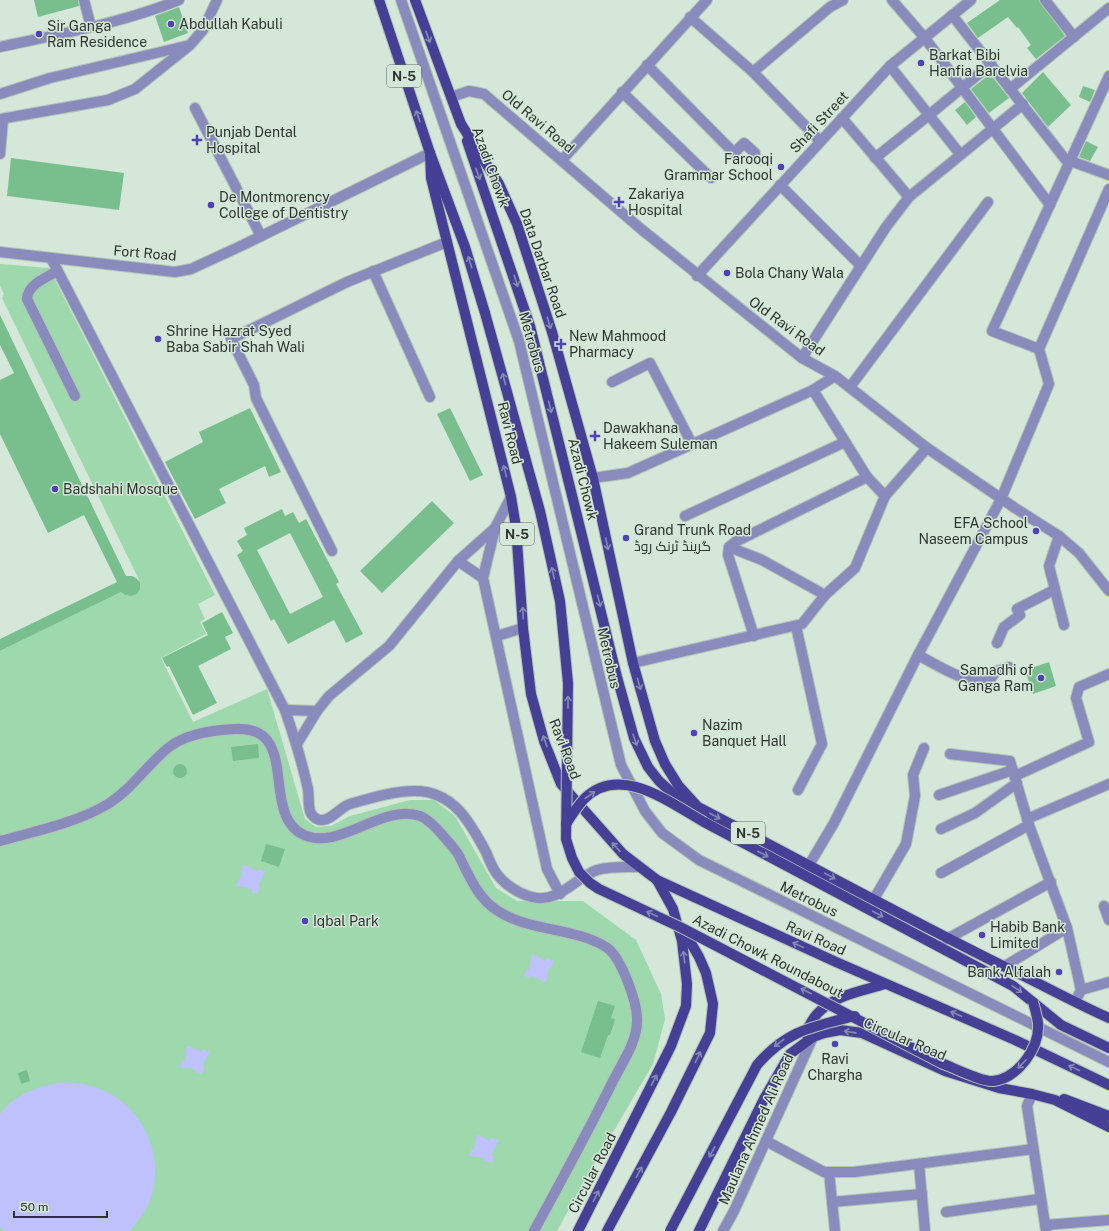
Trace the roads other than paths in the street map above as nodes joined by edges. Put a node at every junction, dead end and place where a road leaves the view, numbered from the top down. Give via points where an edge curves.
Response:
1 (84, 0) edge
2 (179, 0) edge
3 (217, 0) edge
4 (378, 0) edge
5 (401, 0) edge
6 (415, 0) edge
7 (707, 0) edge
8 (843, 0) edge
9 (892, 0) edge
10 (972, 0) edge
11 (1045, 0) edge
12 (1109, 8) edge
13 (952, 15) junction
14 (690, 17) junction
15 (91, 27) junction
16 (924, 37) junction
17 (1074, 37) junction
18 (190, 45) junction
19 (0, 48) edge
20 (990, 64) junction
21 (647, 65) junction
22 (890, 66) junction
23 (753, 72) junction
24 (1109, 76) edge
25 (962, 88) junction
26 (1010, 89) junction
27 (622, 92) junction
28 (0, 94) edge
29 (450, 97) junction
30 (1022, 104) junction
31 (195, 108) dead end
32 (929, 115) junction
33 (842, 118) junction
34 (1, 119) edge
35 (461, 124) junction
36 (992, 128) junction
37 (820, 141) junction
38 (430, 153) junction
39 (755, 153) dead end
40 (0, 154) edge
41 (960, 154) junction
42 (875, 158) junction
43 (562, 160) junction
44 (1070, 161) junction
45 (1109, 175) edge
46 (711, 178) dead end
47 (780, 185) junction
48 (1109, 189) edge
49 (909, 197) junction
50 (988, 202) dead end
51 (1050, 205) junction
52 (261, 236) junction
53 (447, 242) junction
54 (0, 252) edge
55 (51, 258) junction
56 (861, 266) junction
57 (57, 271) junction
58 (373, 271) junction
59 (697, 276) junction
60 (1039, 349) junction
61 (802, 358) junction
62 (835, 376) junction
63 (612, 382) dead end
64 (850, 387) junction
65 (813, 390) junction
66 (75, 396) dead end
67 (430, 397) dead end
68 (845, 442) junction
69 (692, 444) junction
70 (927, 448) junction
71 (867, 477) junction
72 (592, 478) junction
73 (885, 496) junction
74 (511, 497) junction
75 (1001, 499) junction
76 (685, 516) dead end
77 (495, 528) junction
78 (1059, 536) junction
79 (729, 547) junction
80 (332, 551) dead end
81 (458, 561) junction
82 (483, 578) junction
83 (1054, 590) junction
84 (1109, 591) edge
85 (825, 594) junction
86 (1064, 625) dead end
87 (796, 626) junction
88 (523, 628) junction
89 (497, 636) junction
90 (754, 636) junction
91 (996, 643) dead end
92 (918, 655) junction
93 (633, 663) junction
94 (1009, 667) dead end
95 (1109, 674) edge
96 (285, 710) junction
97 (316, 711) junction
98 (297, 744) junction
99 (924, 748) dead end
100 (950, 754) dead end
101 (1015, 777) junction
102 (1109, 784) edge
103 (798, 790) dead end
104 (939, 796) dead end
105 (704, 822) junction
106 (1028, 822) junction
107 (566, 824) junction
108 (941, 828) dead end
109 (0, 841) edge
110 (808, 865) junction
111 (639, 867) junction
112 (941, 873) dead end
113 (657, 880) junction
114 (1051, 882) junction
115 (560, 894) junction
116 (874, 899) junction
117 (1104, 906) dead end
118 (1109, 920) edge
119 (682, 928) junction
120 (1067, 928) junction
121 (947, 939) junction
122 (1005, 966) junction
123 (1109, 982) edge
124 (885, 984) junction
125 (1081, 990) junction
126 (1032, 1002) junction
127 (1074, 1003) junction
128 (855, 1016) junction
129 (1109, 1018) edge
130 (812, 1037) junction
131 (796, 1047) junction
132 (1109, 1048) edge
133 (1109, 1062) edge
134 (992, 1081) junction
135 (1109, 1085) edge
136 (1032, 1094) junction
137 (1109, 1116) edge
138 (1109, 1126) edge
139 (766, 1141) junction
140 (1033, 1149) junction
141 (919, 1164) junction
142 (828, 1172) junction
143 (922, 1194) junction
144 (1040, 1199) junction
145 (832, 1202) junction
146 (946, 1212) dead end
147 (1109, 1220) edge
148 (1046, 1228) edge
149 (534, 1231) edge
150 (578, 1231) edge
151 (606, 1231) edge
152 (670, 1231) edge
153 (700, 1231) edge
154 (723, 1231) edge
155 (835, 1231) edge
156 (925, 1231) edge

1 - 15 street
2 - 15 street via 151,11
3 - 18 street via 202,30
38 -> 4 main road, N-5
5 - 133 street, Metrobus via 519,340 621,765 645,811 662,832 698,860
6 -> 29 main road, Data Darbar Road / N-5
7 - 14 street
8 - 23 street via 830,7
9 - 16 street
10 - 13 street, Shafi Street
11 - 17 street
12 - 17 street
13 - 16 street, Shafi Street
13 - 20 street
14 - 21 street
14 - 23 street
15 - 19 street
16 - 22 street, Shafi Street
16 - 25 street
17 - 26 street
18 - 28 street via 50,78
18 - 34 street via 135,90 108,100
20 - 25 street
20 - 26 street
21 - 27 street
21 - 39 street via 734,153 744,143
22 - 32 street
22 - 33 street, Shafi Street
23 - 37 street
24 - 44 street
25 - 32 street
25 - 36 street
26 - 30 street
27 - 43 street
27 - 46 street
29 - 35 main road, Data Darbar Road / N-5
29 - 43 street, Old Ravi Road via 469,90 484,94
30 - 36 street
30 - 44 street via 1065,159
31 - 52 street
32 - 41 street
32 - 42 street
33 - 37 street, Shafi Street
33 - 42 street
34 - 40 street
35 -> 72 main road, Data Darbar Road / N-5 via 499,184 517,224 552,332
35 -> 105 main road, Azadi Chowk, bridge via 530,326 634,738 648,767 659,781
36 - 41 street
36 - 51 street
37 - 47 street, Shafi Street
38 - 52 street, Fort Road
38 - 53 main road, Ravi Road / N-5 via 431,178
107 -> 38 main road, bridge via 568,683 560,601 540,511 486,313
41 - 49 street
42 - 49 street
43 - 59 street, Old Ravi Road
44 - 45 street
44 - 51 street
47 - 56 street
47 - 59 street, Shafi Street
48 - 60 street
49 - 56 street
50 - 64 street
51 - 60 street via 992,331
52 - 55 street, Fort Road via 191,269 175,272
53 - 58 street
74 -> 53 main road, Ravi Road / N-5
54 - 55 street, Fort Road
55 - 57 street
56 - 61 street
57 - 66 street via 34,286 28,292 27,299
57 - 96 street
58 - 67 street
58 - 80 street via 231,339 254,385 256,398
59 - 61 street, Old Ravi Road
60 - 75 street via 1049,384
61 - 62 street, Old Ravi Road
62 - 64 street, Old Ravi Road
62 - 65 street
63 - 69 street via 650,363
64 - 70 street, Old Ravi Road
65 - 68 street
65 - 69 street
68 - 71 street
68 - 76 street
69 - 72 street via 628,473
70 - 73 street
70 - 75 street, Old Ravi Road
71 - 73 street
71 - 79 street
72 -> 93 main road, N-5
73 - 85 street via 855,568
74 - 77 street
88 -> 74 main road, Ravi Road / N-5 via 518,546
75 - 78 street, Old Ravi Road
75 - 92 street
77 - 81 street
77 - 82 street
78 - 83 street via 1049,566
78 - 84 street, Old Ravi Road via 1079,553
79 - 85 street via 762,560
79 - 90 street via 728,555
81 - 82 street
81 - 97 street via 389,646 329,696
82 - 89 street
83 - 86 street
83 - 91 street via 1017,609 1020,615 1004,627
85 - 87 street via 802,624
87 - 90 street
87 - 103 street via 822,744
88 - 89 street
111 -> 88 main road, Ravi Road / N-5 via 623,854 561,784 544,741 531,694
89 - 115 street via 547,869
90 - 93 street
92 - 94 street via 946,670 980,682 990,680 995,672
92 - 110 street via 834,823
93 -> 110 main road, N-5 via 655,741 665,764 687,796 698,807
95 - 101 street via 1079,687 1076,698 1089,742
96 - 97 street
96 - 98 street
97 - 98 street
98 - 115 street via 310,812 315,818 326,819 342,807 397,792 436,794 447,799 464,815 496,874 509,885 533,898
99 - 116 street via 913,775 916,796 906,844
100 - 101 street via 1010,761
101 - 104 street
101 - 106 street
101 - 108 street via 975,813
102 - 106 street
107 -> 105 main road, bridge via 589,795 617,784 645,790
105 -> 126 main road via 1000,979
106 - 112 street
106 - 114 street
119 -> 107 main road, Azadi Chowk Roundabout, bridge via 590,883 579,872 572,858 566,839
109 - 149 street via 96,810 128,789 165,750 182,740 212,731 239,728 262,734 270,743 275,753 280,795 287,818 294,828 304,835 318,839 332,837 387,818 407,814 422,816 446,838 485,902 500,913 526,924 567,931 608,948 622,968 632,994 637,1021 631,1046
110 -> 116 main road, N-5
111 - 113 main road, Ravi Road / N-5
111 - 115 street via 610,867 596,871
124 -> 113 main road, Ravi Road / N-5
150 -> 113 main road, Circular Road via 671,1046 686,1006 687,984 682,941 673,908
114 - 120 street
114 - 121 street
116 - 121 main road, N-5
117 - 118 street
128 -> 119 main road, Azadi Chowk Roundabout, bridge
151 -> 119 main road via 671,1112 710,1033 713,1004 706,973
120 - 122 street
120 - 125 street
121 - 122 main road, N-5
122 - 127 main road, N-5
123 - 125 street
124 - 131 main road via 830,1003 816,1015
135 -> 124 main road, Ravi Road / N-5 via 1015,1040
125 - 127 street
126 - 132 main road via 1061,1025
126 -> 134 main road, bridge via 1038,1024 1032,1052 1016,1070
127 - 129 main road, N-5
128 - 134 main road, Azadi Chowk Roundabout, bridge via 941,1063
128 -> 152 main road, Circular Road, bridge via 799,1031 765,1055 757,1065
130 - 131 main road, Circular Road
136 -> 130 main road, Circular Road via 999,1088 945,1071 862,1033 840,1030
130 - 139 street, Maulana Ahmed Ali Road
131 - 153 main road, Circular Road via 764,1099
134 - 137 main road via 1038,1090
136 - 138 main road, Circular Road via 1055,1100
136 - 140 street via 1026,1106
139 - 142 street
139 - 154 street, Maulana Ahmed Ali Road
140 - 141 street
140 - 144 street
141 - 142 street via 854,1172
141 - 143 street
142 - 145 street
143 - 145 street
143 - 156 street
144 - 146 street
144 - 148 street
145 - 155 street
147 - 148 street

